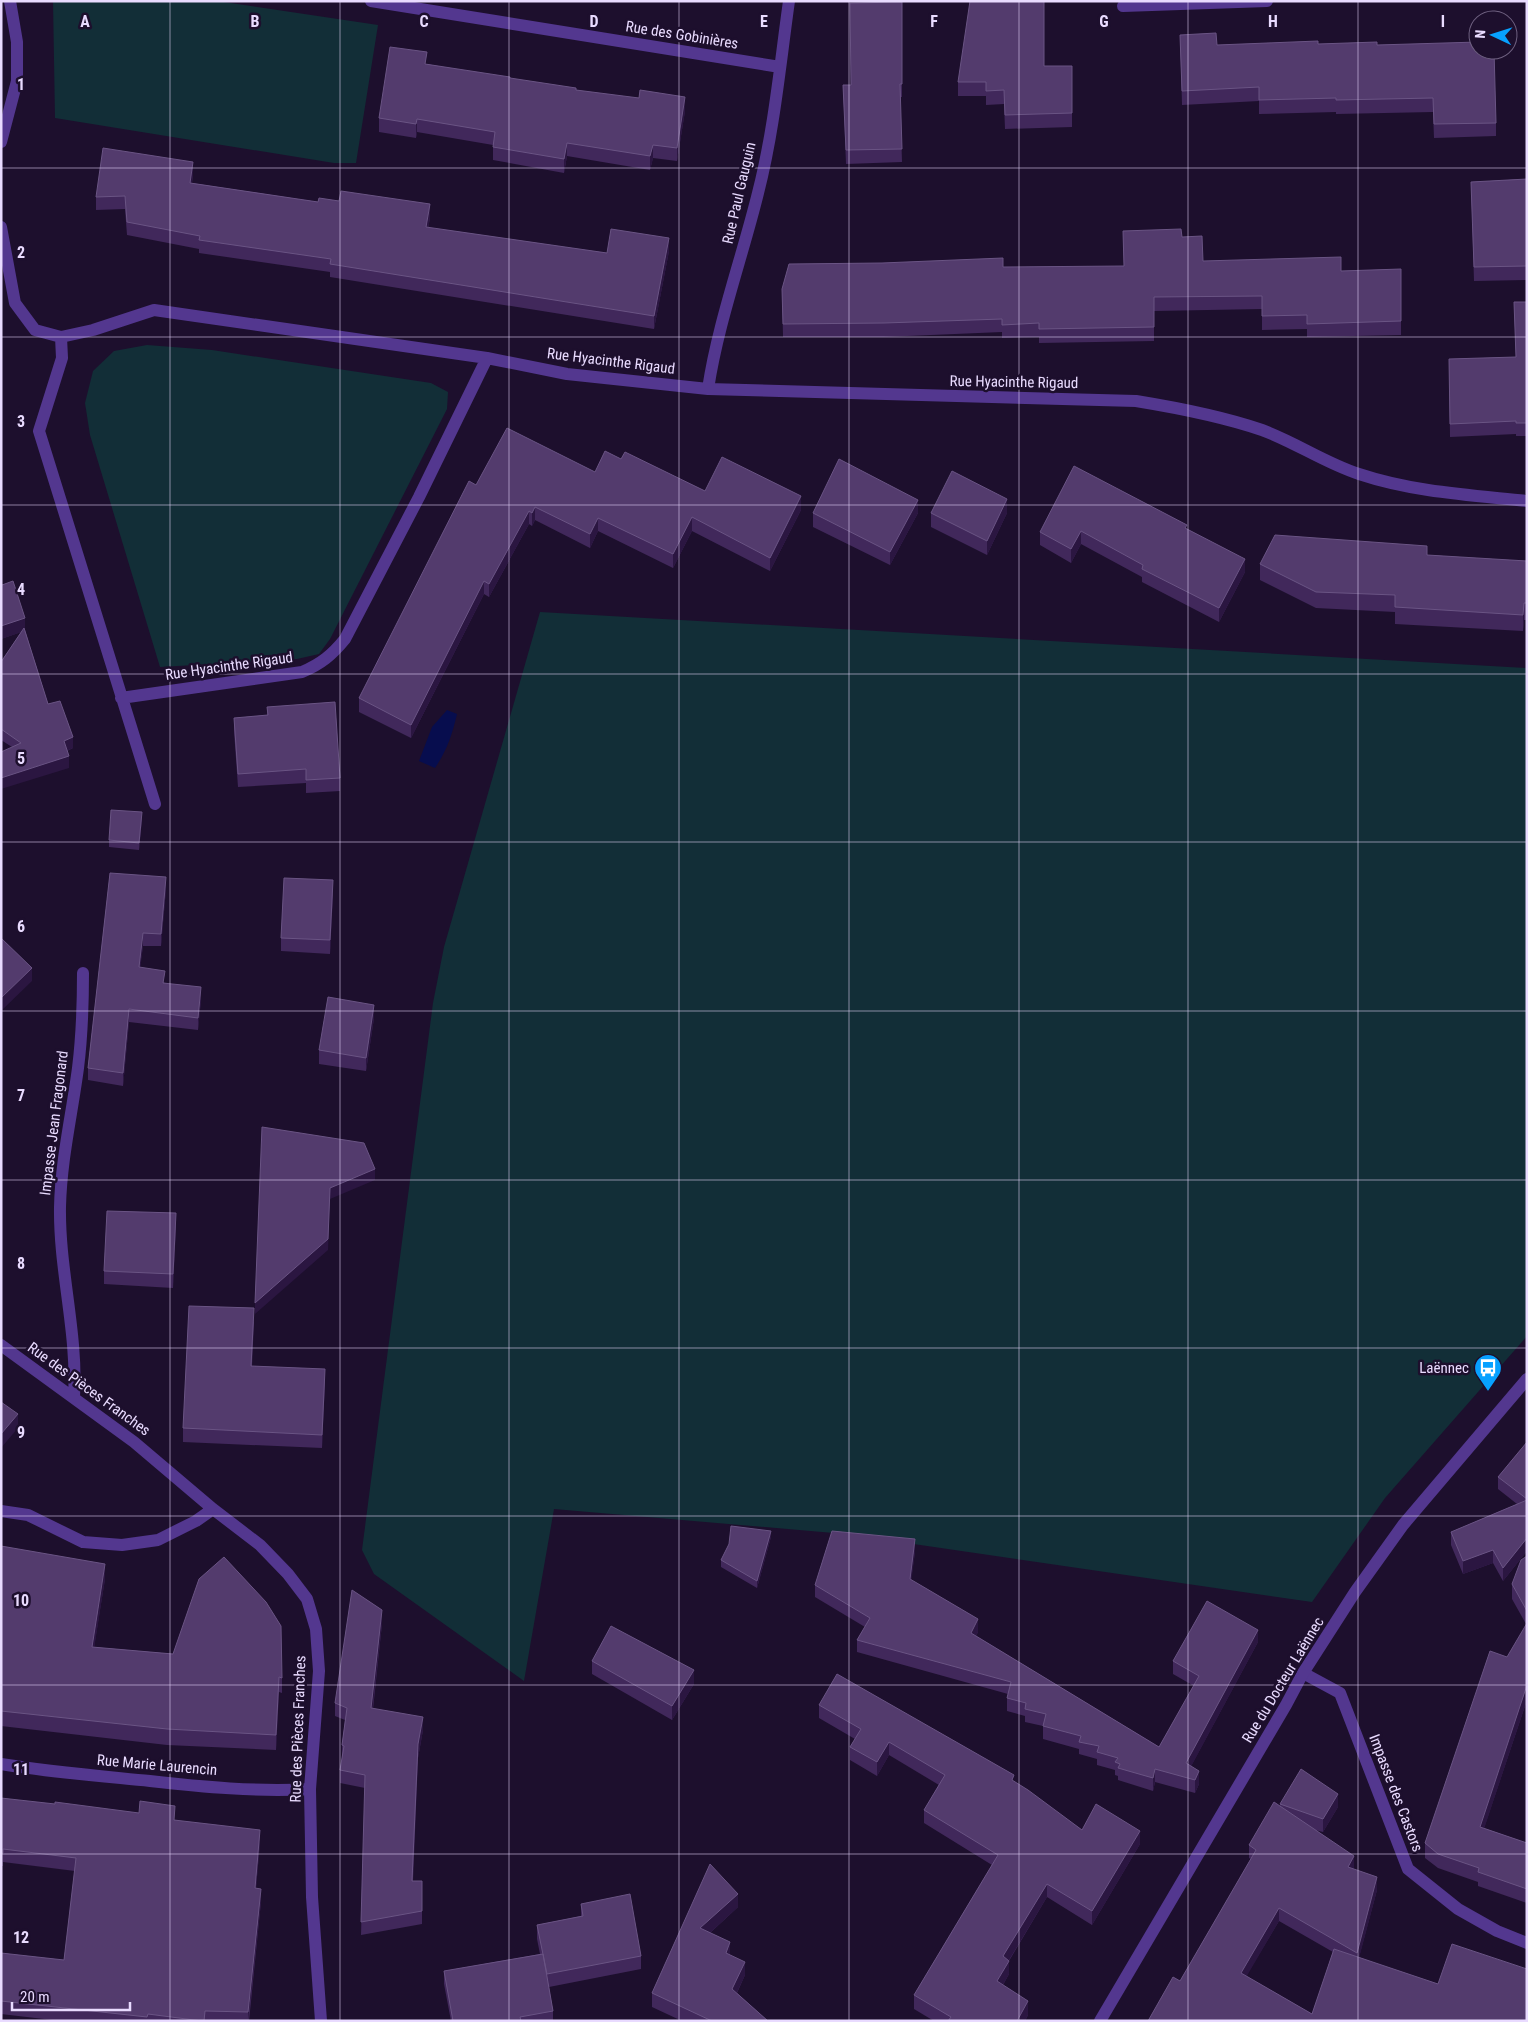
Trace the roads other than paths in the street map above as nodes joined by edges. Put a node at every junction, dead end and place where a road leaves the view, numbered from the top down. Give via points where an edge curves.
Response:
1 (10, 1) edge
2 (371, 1) edge
3 (789, 1) edge
4 (1267, 1) edge
5 (1123, 6) dead end
6 (780, 68) junction
7 (1, 142) edge
8 (1, 227) edge
9 (61, 337) junction
10 (487, 358) junction
11 (708, 389) junction
12 (1527, 501) edge
13 (121, 698) junction
14 (155, 804) dead end
15 (83, 973) dead end
16 (1, 1345) edge
17 (1527, 1379) edge
18 (74, 1397) junction
19 (213, 1509) junction
20 (1, 1512) edge
21 (1303, 1673) junction
22 (1, 1764) edge
23 (310, 1789) junction
24 (1527, 1943) edge
25 (320, 2021) edge
26 (1100, 2021) edge

1 - 7 street via 17,42 16,81
2 - 6 street, Rue des Gobinières
3 - 6 street, Rue Paul Gauguin
4 - 5 street
6 - 11 street, Rue Paul Gauguin via 758,192 716,347
8 - 9 street, Rue Hyacinthe Rigaud via 15,303 35,330
9 - 10 street, Rue Hyacinthe Rigaud via 154,310
9 - 13 street via 62,358 39,431
10 - 11 street, Rue Hyacinthe Rigaud via 567,374
10 - 13 street, Rue Hyacinthe Rigaud via 419,497 344,639 333,653 319,665 302,672
11 - 12 street, Rue Hyacinthe Rigaud via 1136,401 1202,412 1263,430 1357,474 1396,484 1427,491
13 - 14 street
15 - 18 street, Impasse Jean Fragonard via 84,1019 64,1155 60,1208 75,1363
16 - 18 street, Rue des Pièces Franches
17 - 21 street, Rue du Docteur Laënnec via 1403,1525
18 - 19 street, Rue des Pièces Franches via 134,1442
19 - 20 street via 158,1540 122,1545 83,1542 28,1516
19 - 23 street, Rue des Pièces Franches via 260,1545 307,1599 316,1629 319,1671
21 - 24 street, Impasse des Castors via 1340,1693 1408,1869 1458,1909
21 - 26 street, Rue du Docteur Laënnec
22 - 23 street, Rue Marie Laurencin via 202,1786
23 - 25 street, Rue des Pièces Franches via 312,1897

